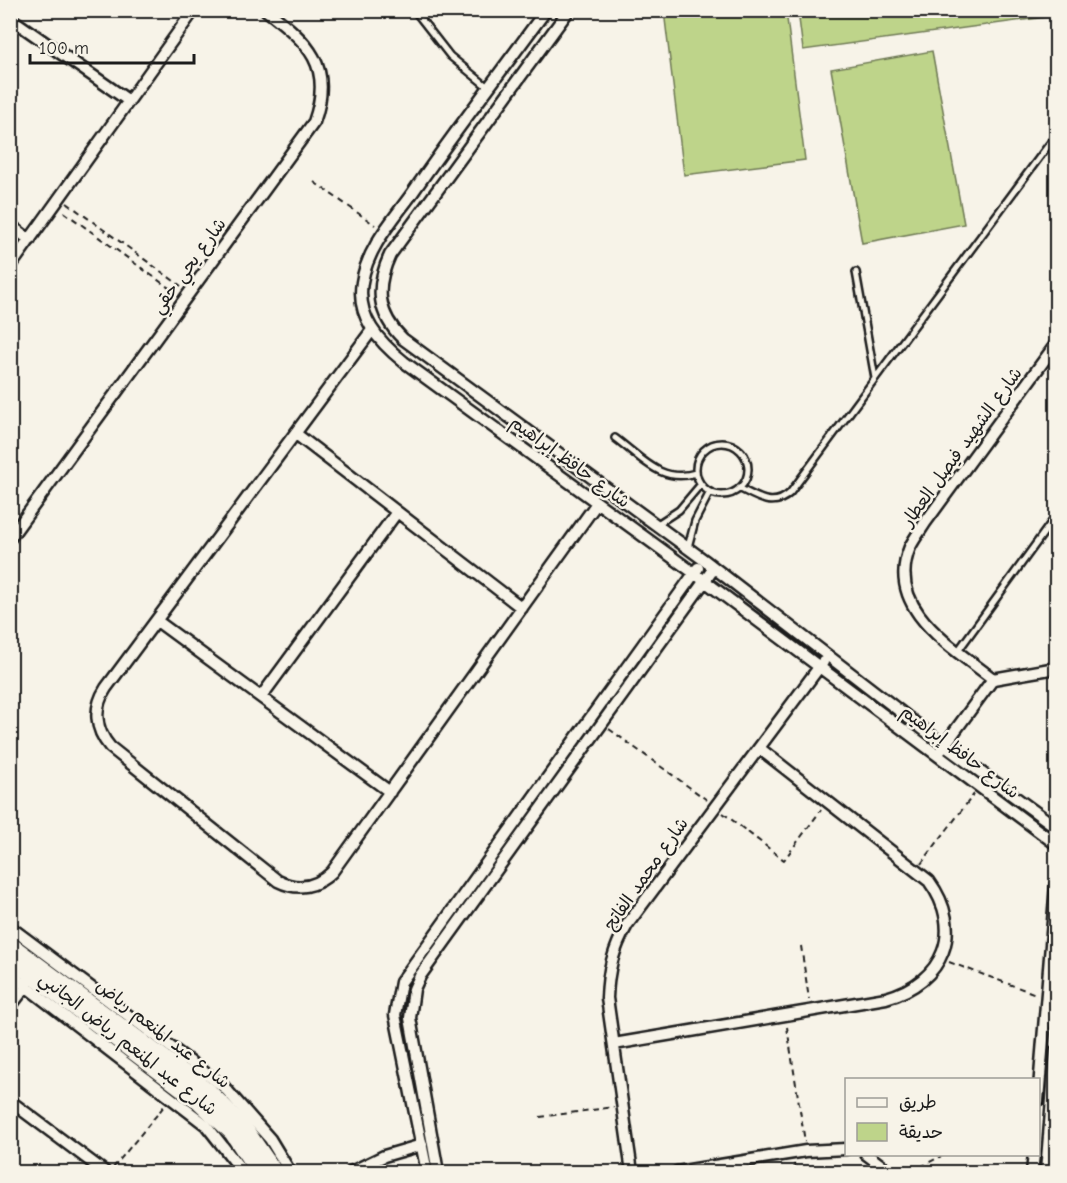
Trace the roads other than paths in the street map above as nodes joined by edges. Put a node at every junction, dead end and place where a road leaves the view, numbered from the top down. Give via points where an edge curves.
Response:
1 (194, 10) edge
2 (266, 10) edge
3 (414, 10) edge
4 (546, 10) edge
5 (569, 10) edge
6 (10, 18) edge
7 (489, 88) junction
8 (129, 101) junction
9 (1056, 135) edge
10 (427, 171) junction
11 (443, 182) junction
12 (10, 225) edge
13 (30, 240) junction
14 (10, 267) edge
15 (856, 272) dead end
16 (372, 330) junction
17 (1056, 344) edge
18 (875, 378) junction
19 (494, 406) junction
20 (483, 419) junction
21 (296, 434) junction
22 (615, 438) dead end
23 (696, 473) junction
24 (701, 484) junction
25 (739, 488) junction
26 (710, 492) junction
27 (597, 503) junction
28 (398, 512) junction
29 (1056, 516) edge
30 (655, 525) junction
31 (10, 538) edge
32 (688, 549) junction
33 (704, 560) junction
34 (714, 568) junction
35 (694, 573) junction
36 (705, 581) junction
37 (522, 608) junction
38 (157, 621) junction
39 (958, 651) junction
40 (828, 655) junction
41 (819, 667) junction
42 (1056, 668) edge
43 (993, 679) junction
44 (261, 697) junction
45 (945, 746) junction
46 (759, 748) junction
47 (937, 756) junction
48 (390, 792) junction
49 (1056, 827) edge
50 (1056, 844) edge
51 (1056, 885) edge
52 (10, 927) edge
53 (10, 944) edge
54 (10, 959) edge
55 (416, 960) junction
56 (426, 968) junction
57 (38, 971) junction
58 (10, 974) edge
59 (10, 1007) edge
60 (614, 1044) junction
61 (1056, 1051) edge
62 (194, 1071) junction
63 (1040, 1078) edge
64 (10, 1101) edge
65 (425, 1104) junction
66 (414, 1106) junction
67 (422, 1145) junction
68 (845, 1149) edge
69 (867, 1156) edge
70 (1034, 1156) edge
71 (107, 1173) edge
72 (243, 1173) edge
73 (258, 1173) edge
74 (275, 1173) edge
75 (290, 1173) edge
76 (351, 1173) edge
77 (427, 1173) edge
78 (438, 1173) edge
79 (632, 1173) edge
80 (677, 1173) edge
81 (890, 1173) edge
82 (1032, 1173) edge
83 (1046, 1173) edge

1 - 8 street
2 - 31 street, شارع يحي حقي via 296,33 318,64 321,104 314,122
3 - 7 lane via 450,56
4 - 7 street, شارع حافظ إبراهيم
5 - 11 street, شارع حافظ إبراهيم
6 - 8 street
7 - 10 street, شارع حافظ إبراهيم
8 - 13 street
9 - 18 lane
10 - 11 street
10 - 16 street, شارع حافظ إبراهيم via 366,265 361,283 362,302
11 - 19 street, شارع حافظ إبراهيم via 390,255 380,283 383,313 403,339
12 - 13 street
13 - 14 street
15 - 18 lane
16 - 20 street, شارع حافظ إبراهيم via 390,351
16 - 21 street
17 - 39 street, شارع الشهيد فيصل العطار via 910,548 905,576 911,604 927,628
18 - 25 lane via 787,496 764,501
19 - 20 street
19 - 30 street, شارع حافظ إبراهيم
20 - 27 street, شارع حافظ إبراهيم
21 - 28 street
21 - 38 street
22 - 23 lane via 663,474 681,477
23 - 24 lane
23 - 25 lane via 698,460 709,447 733,446 743,454 747,466 746,478
24 - 26 lane
24 - 30 lane via 679,510
25 - 26 lane via 722,495
26 - 32 lane via 695,520
27 - 35 street, شارع حافظ إبراهيم
27 - 37 street
28 - 37 street
28 - 44 street
29 - 39 lane
30 - 32 street, شارع حافظ إبراهيم
32 - 33 street, شارع حافظ إبراهيم
33 - 34 street, شارع حافظ إبراهيم
33 - 35 street
34 - 36 street
34 - 40 street, شارع حافظ إبراهيم
35 - 36 street, شارع حافظ إبراهيم
35 - 55 street
36 - 41 street, شارع حافظ إبراهيم
36 - 56 street
37 - 48 street
38 - 44 street
38 - 48 street via 102,695 97,710 101,734 110,747 278,881 292,887 307,887 327,877
39 - 43 street, شارع الشهيد فيصل العطار
40 - 41 street, شارع محمد الفاتح
40 - 45 street, شارع حافظ إبراهيم
41 - 46 street, شارع محمد الفاتح
41 - 47 street, شارع حافظ إبراهيم
42 - 43 street
43 - 45 street
44 - 48 street
45 - 47 street
45 - 49 street, شارع حافظ إبراهيم
46 - 60 street, شارع محمد الفاتح via 627,925 615,947 608,972
46 - 60 street via 934,888 945,910 946,943 940,959 931,974 903,994
47 - 50 street, شارع حافظ إبراهيم
51 - 63 street
52 - 57 street, شارع عبد المنعم رياض الجانبي
53 - 57 street, شارع عبد المنعم رياض
54 - 57 street, شارع عبد المنعم رياض
55 - 56 street
55 - 66 street via 400,982 395,1004
56 - 65 street via 414,989 410,1017
57 - 58 street, شارع عبد المنعم رياض الجانبي
57 - 59 street
57 - 62 street, شارع عبد المنعم رياض
57 - 72 street, شارع عبد المنعم رياض الجانبي via 171,1097 206,1125
57 - 73 street, شارع عبد المنعم رياض via 198,1101 232,1133
60 - 79 street, شارع محمد الفاتح
61 - 83 street
62 - 74 street, شارع عبد المنعم رياض via 242,1124
62 - 75 street, شارع عبد المنعم رياض الجانبي via 249,1111
64 - 71 street
65 - 66 street
65 - 78 street
66 - 67 street
67 - 76 street
67 - 77 street
68 - 80 street via 806,1151
69 - 81 street
70 - 82 street

